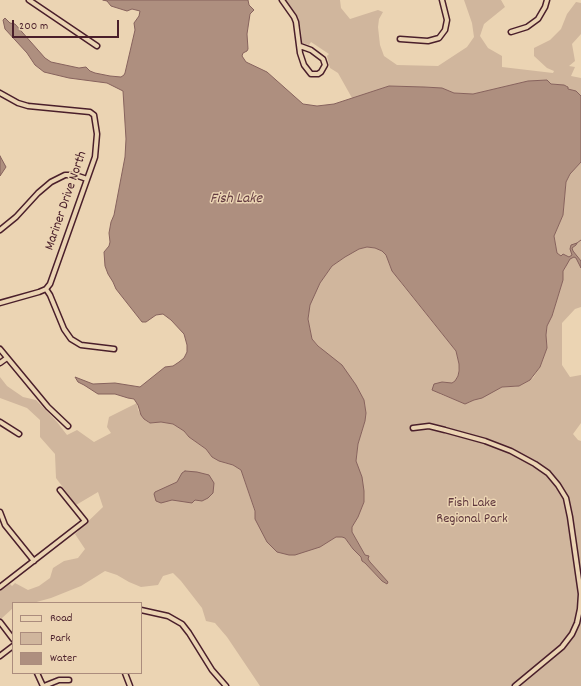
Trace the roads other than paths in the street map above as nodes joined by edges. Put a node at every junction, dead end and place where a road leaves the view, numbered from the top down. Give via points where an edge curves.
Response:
1 (29, 0) edge
2 (282, 0) edge
3 (442, 0) edge
4 (547, 0) edge
5 (511, 32) dead end
6 (400, 39) dead end
7 (97, 46) dead end
8 (300, 46) junction
9 (0, 93) edge
10 (87, 179) junction
11 (0, 230) edge
12 (46, 289) junction
13 (0, 303) edge
14 (0, 349) edge
15 (114, 350) dead end
16 (7, 358) junction
17 (0, 363) edge
18 (0, 422) edge
19 (68, 426) dead end
20 (413, 428) dead end
21 (18, 434) dead end
22 (60, 490) dead end
23 (0, 512) edge
24 (34, 562) junction
25 (0, 587) edge
26 (142, 610) edge
27 (0, 622) edge
28 (12, 638) edge
29 (12, 647) edge
30 (0, 656) edge
31 (38, 674) edge
32 (125, 674) edge
33 (69, 680) dead end
34 (44, 686) edge
35 (130, 686) edge
36 (226, 686) edge
37 (514, 686) edge

1 - 7 street
2 - 8 street via 295,20
3 - 6 street via 447,20 445,30 438,38 428,41
4 - 5 street via 538,19 527,27
8 - 8 street via 300,56 306,69 311,74 321,72 325,65 323,59
9 - 10 street, Mariner Drive North via 28,106 94,114 96,146
10 - 11 street via 65,175 51,182
10 - 12 street, Mariner Drive North via 50,284
12 - 13 street
12 - 15 street via 71,339 81,345
14 - 16 street
16 - 17 street
16 - 19 street via 48,407
18 - 21 street
20 - 37 street via 429,426 511,451 548,473 566,498 581,594 577,623 562,647
22 - 24 street via 85,521
23 - 24 street via 6,525
24 - 25 street
26 - 36 street via 168,616 182,624 212,670
27 - 28 street
29 - 30 street
31 - 34 street
32 - 35 street
33 - 34 street via 59,680

